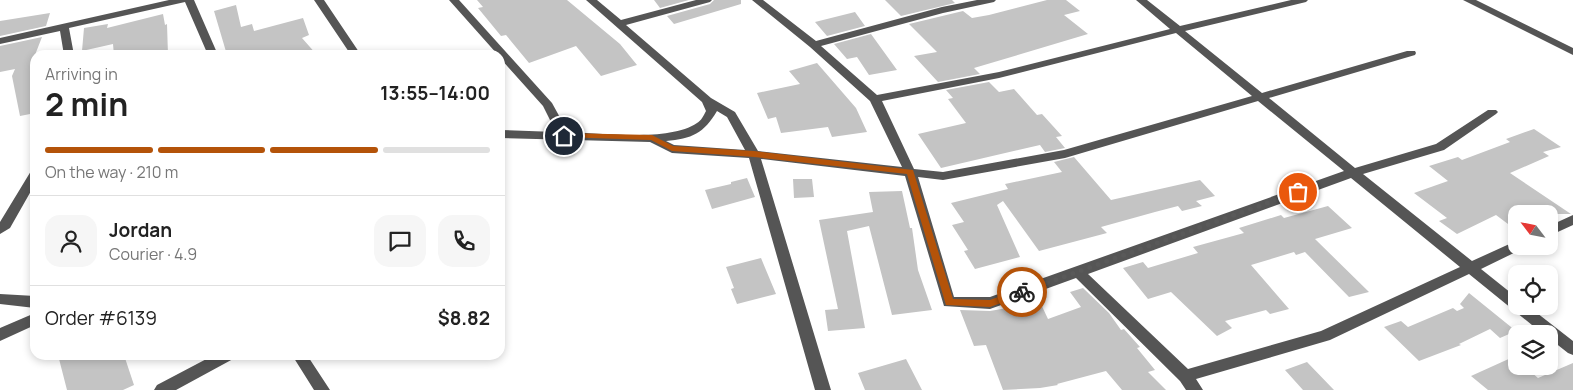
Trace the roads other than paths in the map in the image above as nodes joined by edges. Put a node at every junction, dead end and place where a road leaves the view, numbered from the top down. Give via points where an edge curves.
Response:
1 (182, 0) edge
2 (189, 0) edge
3 (319, 0) edge
4 (454, 0) edge
5 (591, 0) edge
6 (707, 0) edge
7 (757, 0) edge
8 (991, 0) edge
9 (1141, 0) edge
10 (1304, 0) edge
11 (1468, 0) edge
12 (618, 24) junction
13 (64, 27) junction
14 (1177, 30) junction
15 (0, 41) edge
16 (814, 45) junction
17 (68, 50) edge
18 (211, 50) edge
19 (353, 50) edge
20 (499, 50) edge
21 (1573, 52) edge
22 (1410, 53) dead end
23 (505, 57) edge
24 (1259, 97) junction
25 (876, 99) junction
26 (707, 100) junction
27 (1492, 112) dead end
28 (505, 134) edge
29 (564, 136) junction
30 (652, 138) junction
31 (754, 154) junction
32 (910, 172) junction
33 (1352, 173) junction
34 (30, 182) edge
35 (1573, 220) edge
36 (1558, 227) edge
37 (0, 229) edge
38 (1508, 250) edge
39 (1471, 268) junction
40 (1078, 272) junction
41 (1508, 298) edge
42 (0, 299) edge
43 (30, 302) edge
44 (1530, 315) edge
45 (30, 321) edge
46 (0, 335) edge
47 (1573, 348) edge
48 (219, 360) edge
49 (302, 360) edge
50 (1185, 376) junction
51 (162, 390) edge
52 (322, 390) edge
53 (823, 390) edge
54 (1195, 390) edge

1 - 13 street
2 - 18 street
3 - 19 street
4 - 20 street
5 - 12 street
6 - 12 street
7 - 16 street
8 - 16 street
9 - 14 street
10 - 14 street
11 - 21 street
12 - 26 street
13 - 15 street
13 - 17 street
14 - 24 street
14 - 25 street via 999,75
16 - 25 street
22 - 24 street
23 - 29 street via 548,105
24 - 32 street via 1065,154 943,176
24 - 33 street
25 - 32 street
26 - 30 street via 712,111 703,125 680,136
26 - 31 street via 731,115
27 - 33 street via 1440,147
28 - 29 street
29 - 30 street
30 - 31 street via 672,148
31 - 32 street
31 - 53 street
32 - 40 street via 949,302 990,303
33 - 39 street
33 - 40 street
34 - 37 street
35 - 36 street
38 - 39 street
39 - 41 street
39 - 50 street via 1325,336
40 - 50 street
42 - 43 street
44 - 47 street
45 - 46 street
48 - 51 street
49 - 52 street
50 - 54 street

